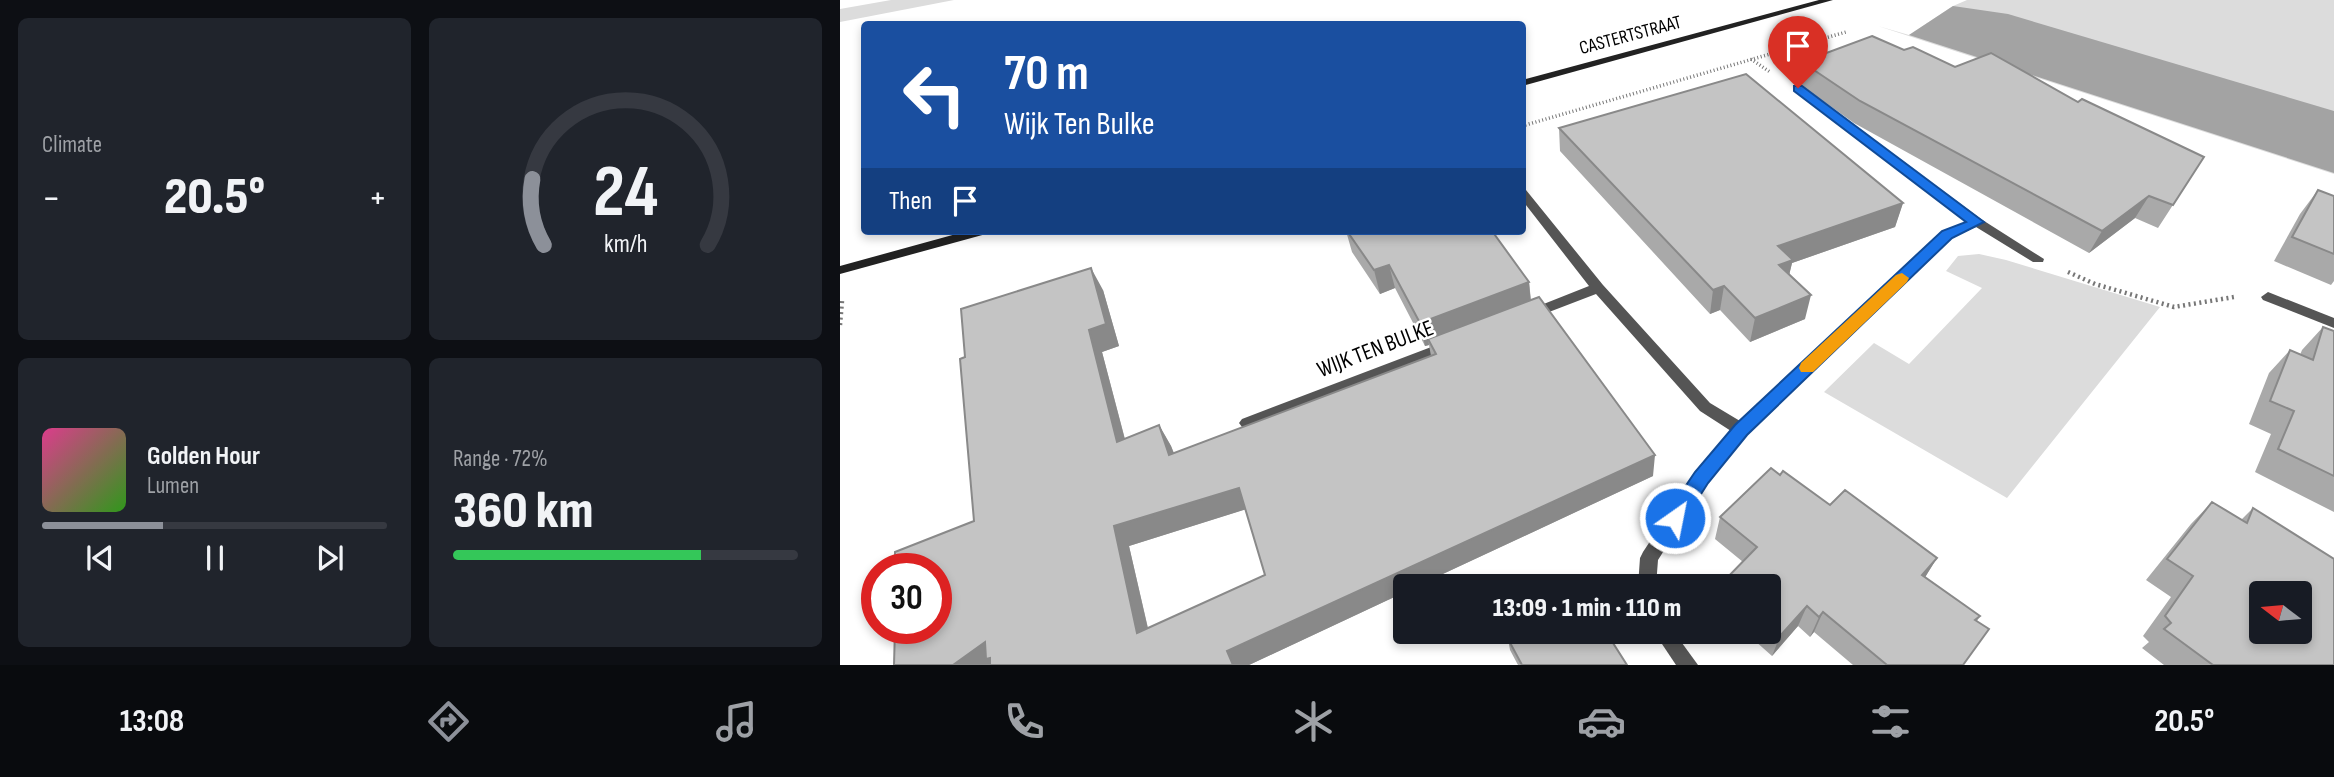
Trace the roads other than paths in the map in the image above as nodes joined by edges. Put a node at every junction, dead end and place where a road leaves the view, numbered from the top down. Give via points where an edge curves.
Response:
1 (1829, 0) edge
2 (1526, 82) edge
3 (1798, 88) road end
4 (1526, 197) edge
5 (1977, 222) junction
6 (967, 235) edge
7 (2038, 260) road end
8 (840, 270) edge
9 (1598, 288) junction
10 (2268, 297) road end
11 (1520, 318) edge
12 (2334, 323) edge
13 (1455, 343) edge
14 (1247, 423) edge
15 (1741, 430) junction
16 (1648, 574) edge
17 (1673, 644) edge
18 (1688, 665) edge

1 - 2 main road, CASTERTSTRAAT
3 - 5 street
4 - 9 street
5 - 7 street
5 - 15 street via 1947,235
6 - 8 main road
9 - 11 street
9 - 15 street via 1705,407
10 - 12 street
13 - 14 street, WIJK TEN BULKE
15 - 16 street via 1701,478 1649,558
17 - 18 street

